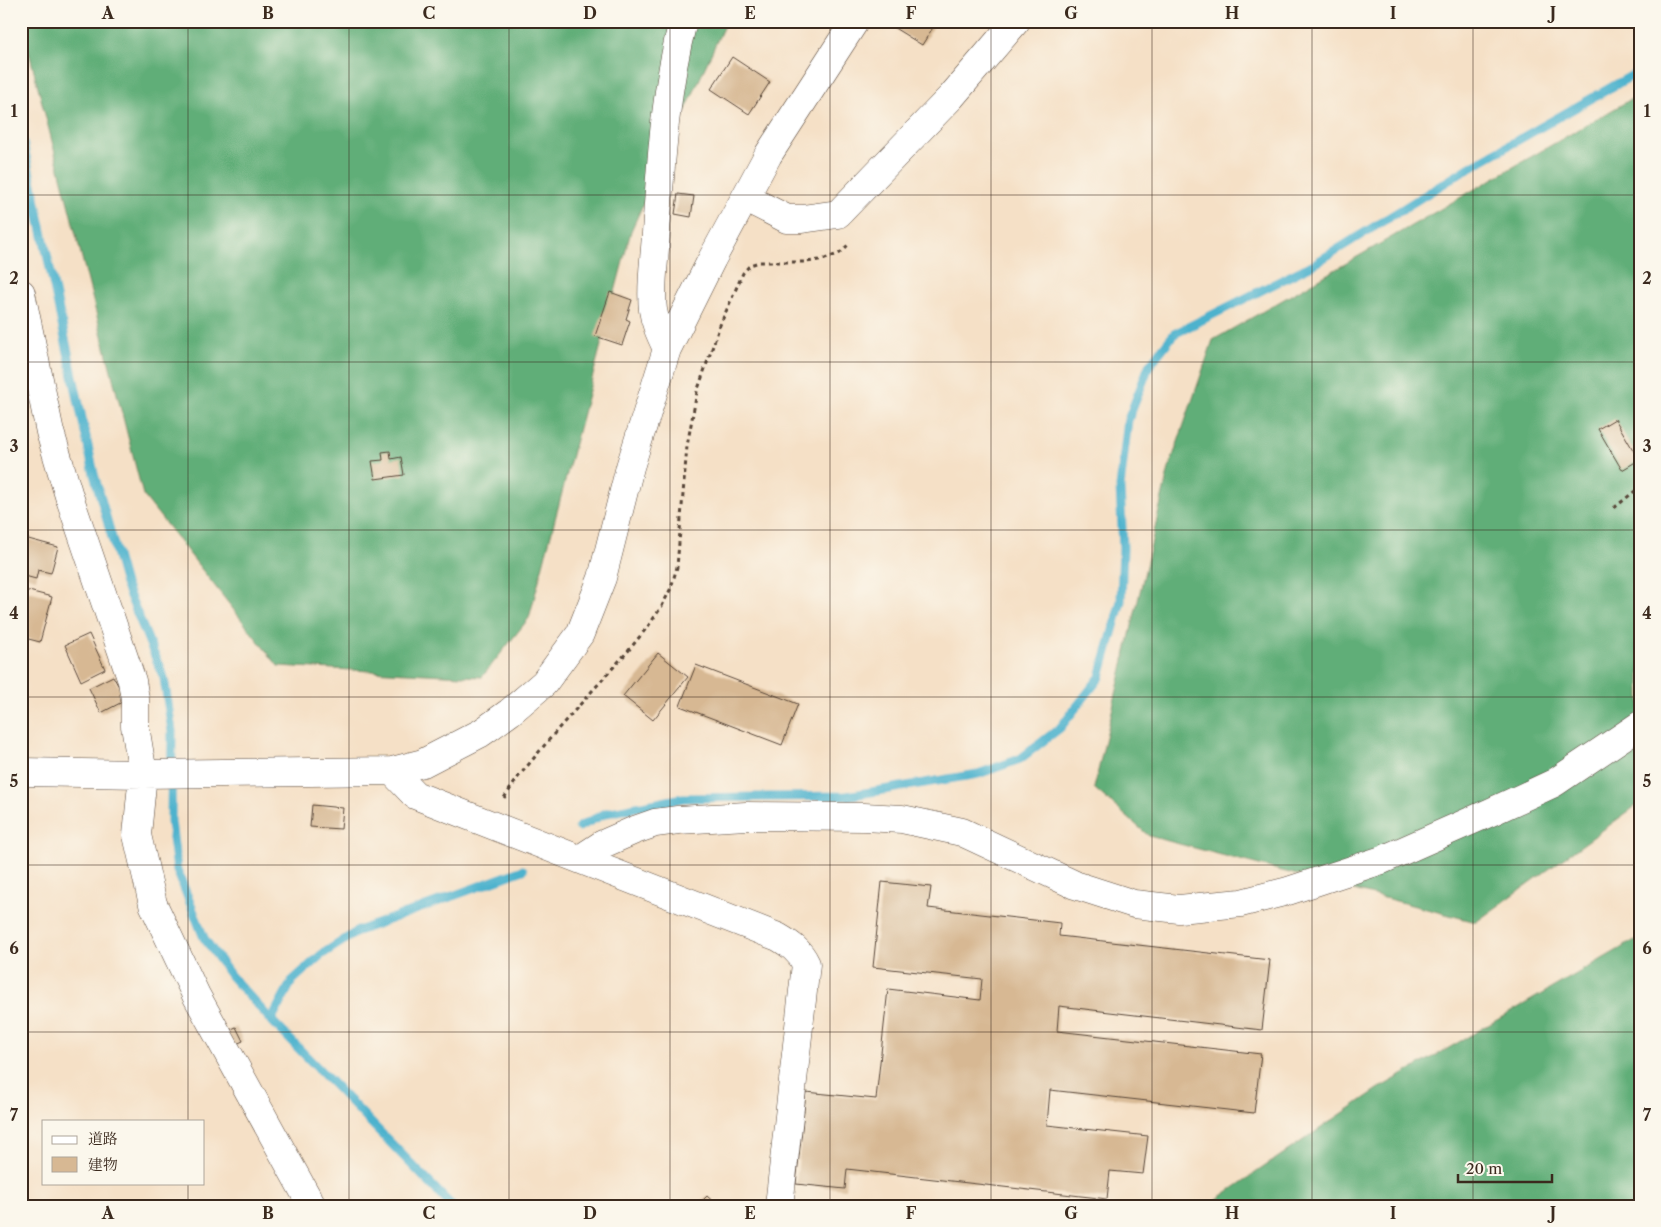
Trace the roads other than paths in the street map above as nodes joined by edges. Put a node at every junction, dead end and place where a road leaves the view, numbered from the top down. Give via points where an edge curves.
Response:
1 (683, 21) edge
2 (855, 21) edge
3 (1016, 21) edge
4 (746, 198) junction
5 (21, 293) edge
6 (667, 349) junction
7 (1640, 725) edge
8 (392, 771) junction
9 (21, 772) edge
10 (162, 774) junction
11 (580, 859) junction
12 (312, 1206) edge
13 (779, 1206) edge

1 - 6 street via 671,74 658,202 654,282 653,309
2 - 4 street via 768,155
3 - 4 street via 951,98 838,214 787,219
4 - 6 street
5 - 10 street via 50,432 132,681 135,726
6 - 8 street via 630,467 602,578 580,634 544,683 510,712 480,733 423,764
7 - 11 street via 1554,783 1382,860 1288,891 1205,908 1134,904 1075,885 962,832 902,819 746,816 678,820 635,830 602,844
8 - 10 street
8 - 11 street via 415,795
9 - 10 street
10 - 12 street via 137,835 153,904 196,996
11 - 13 street via 778,936 802,955 806,964

